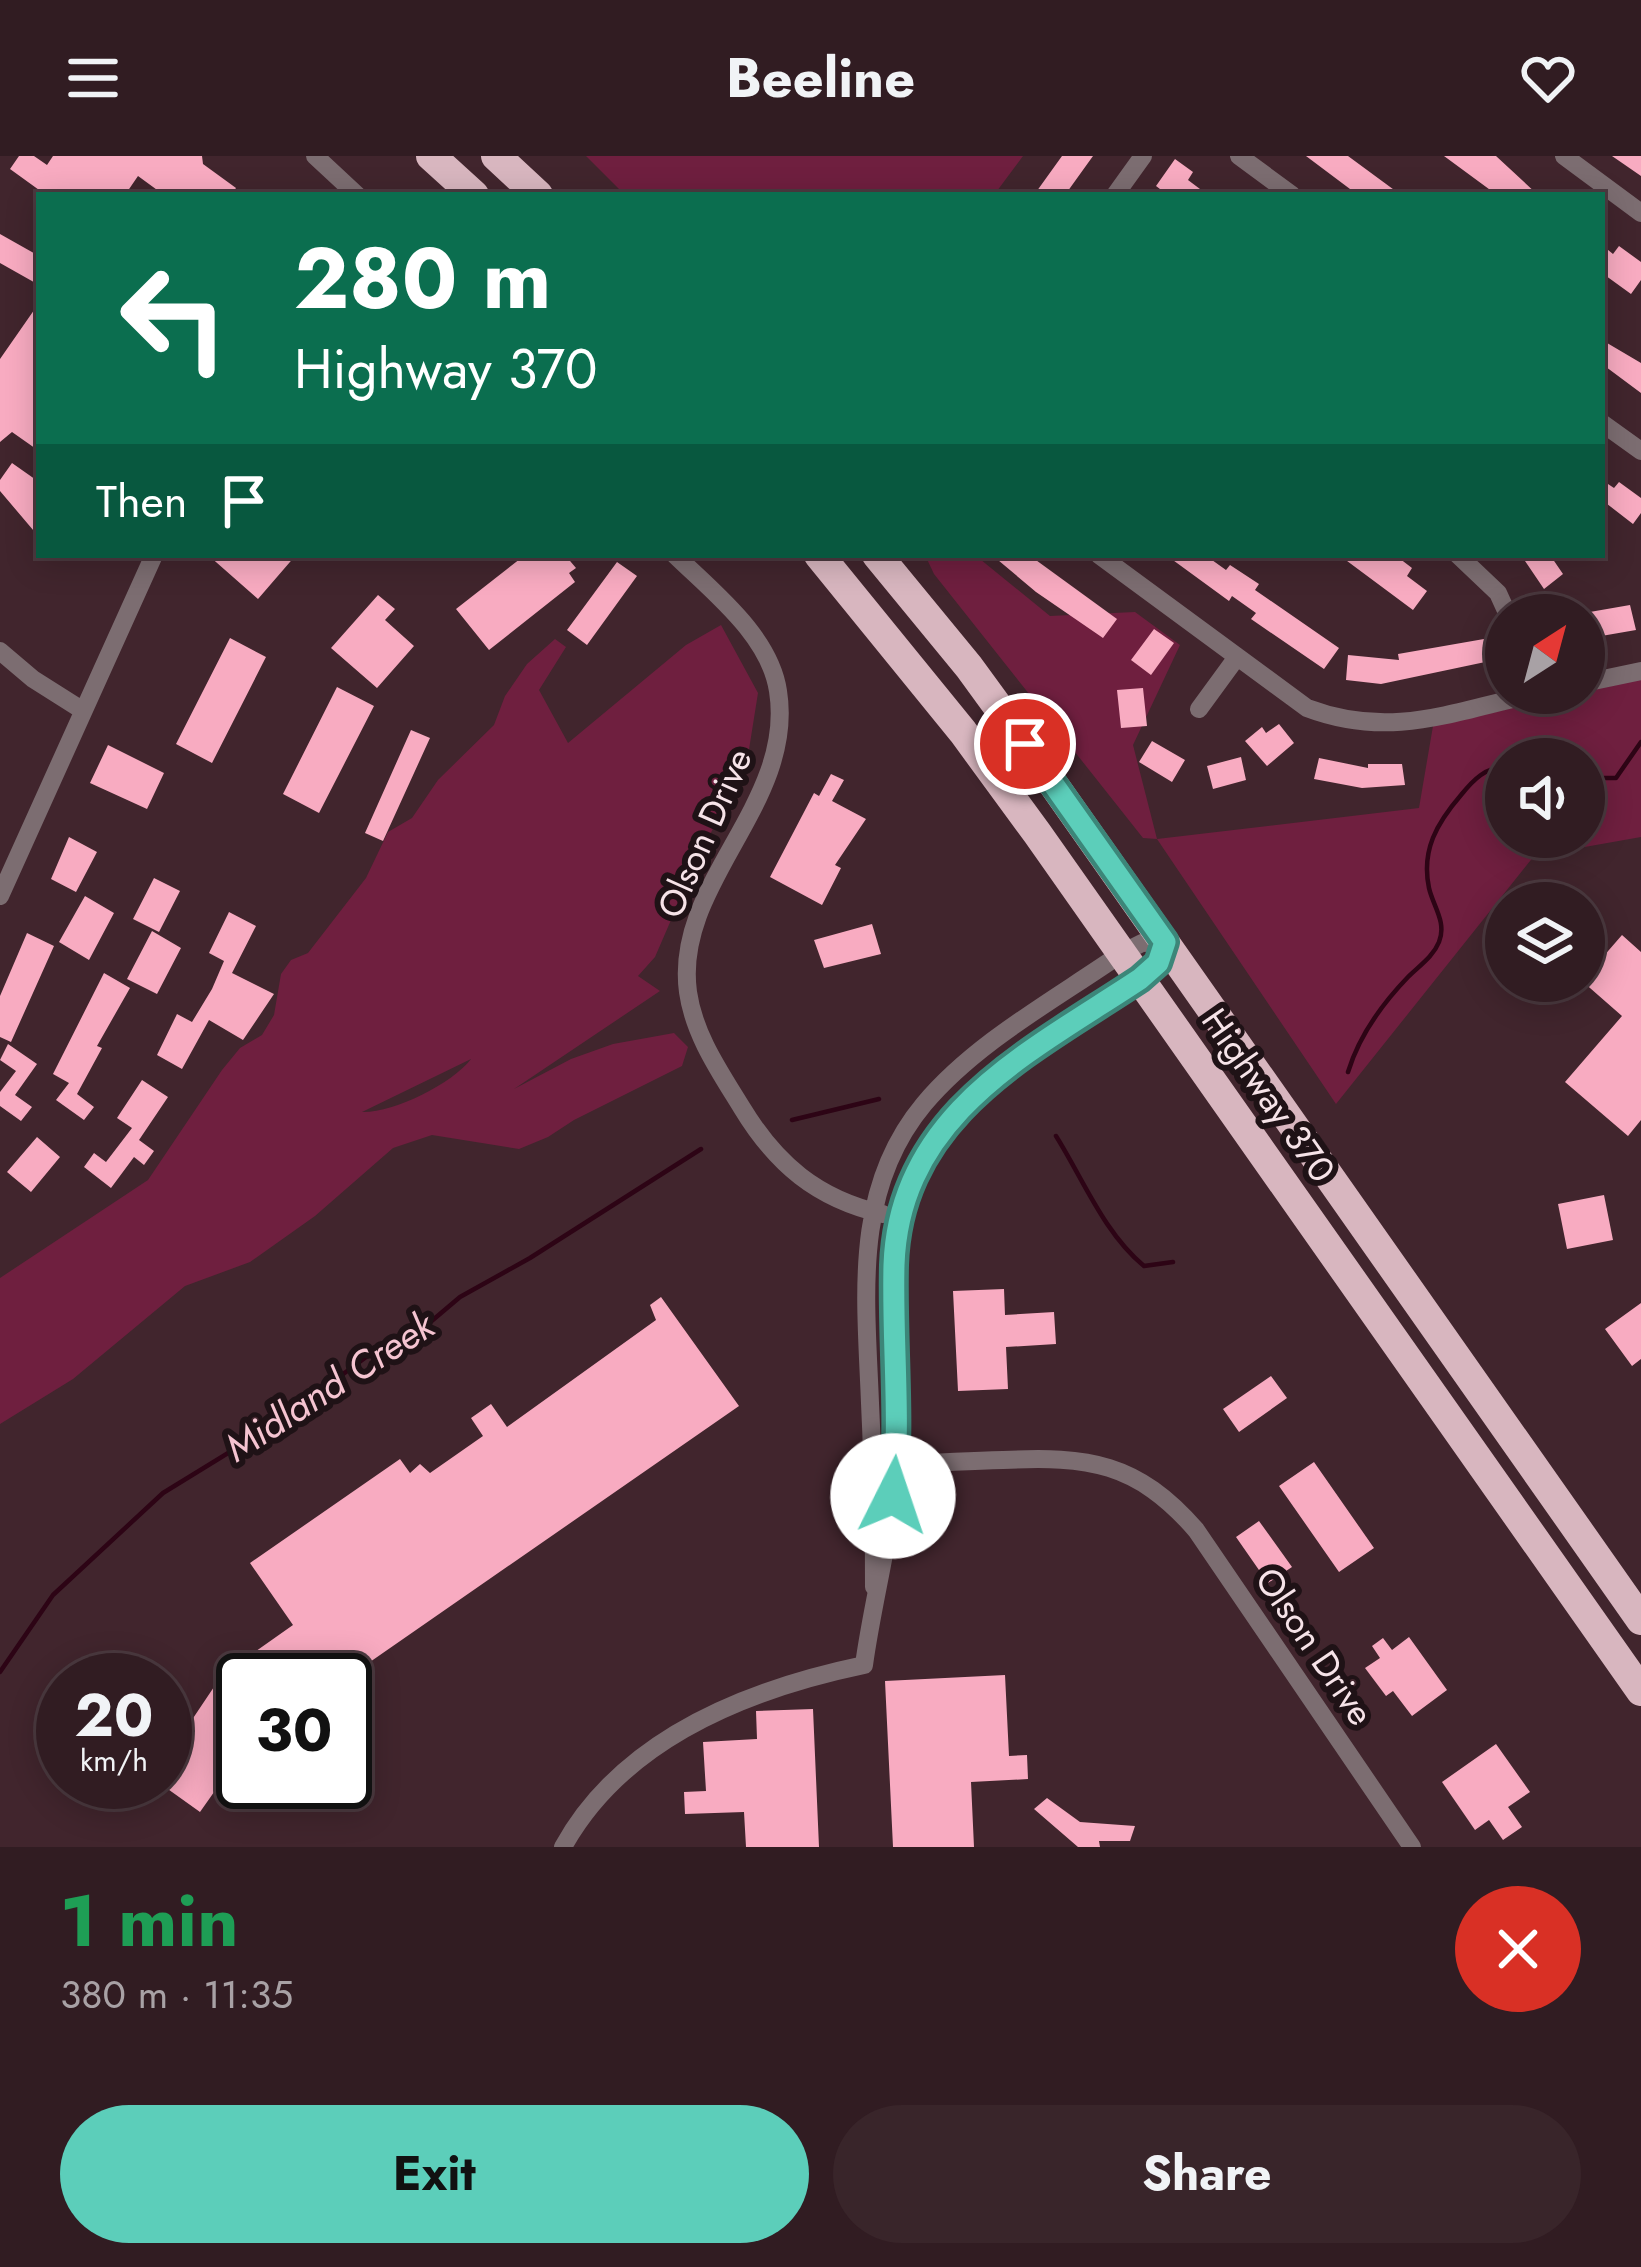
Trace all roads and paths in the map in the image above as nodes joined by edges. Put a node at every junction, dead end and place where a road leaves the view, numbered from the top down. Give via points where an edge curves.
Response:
1 (315, 156) edge
2 (431, 156) edge
3 (496, 156) edge
4 (1143, 156) edge
5 (1239, 156) edge
6 (1564, 156) edge
7 (354, 192) edge
8 (471, 192) edge
9 (535, 192) edge
10 (1117, 192) edge
11 (1288, 192) edge
12 (1641, 213) edge
13 (1605, 425) edge
14 (1641, 451) edge
15 (153, 558) edge
16 (678, 558) edge
17 (821, 558) edge
18 (879, 558) edge
19 (1103, 558) edge
20 (1461, 558) edge
21 (1498, 594) edge
22 (0, 651) edge
23 (1237, 657) junction
24 (1641, 670) edge
25 (1605, 678) edge
26 (1485, 706) edge
27 (1199, 709) dead end
28 (82, 710) junction
29 (0, 896) edge
30 (1165, 942) junction
31 (1121, 953) junction
32 (1140, 979) junction
33 (872, 1212) junction
34 (899, 1218) junction
35 (896, 1464) junction
36 (873, 1466) junction
37 (874, 1587) junction
38 (1641, 1620) edge
39 (1641, 1691) edge
40 (563, 1847) edge
41 (1412, 1847) edge

1 - 7 street
2 - 8 highway
3 - 9 highway
4 - 10 street
5 - 11 street
6 - 12 street
13 - 14 street
15 - 28 street
16 - 33 street, Olson Drive via 760,646 780,707 773,764 692,935 692,1008 711,1056 772,1153 808,1184
17 - 31 highway, Highway 370 via 963,733
18 - 30 highway, Highway 370 via 983,686
19 - 23 street
20 - 21 street
22 - 28 street
23 - 26 street via 1307,708 1340,721 1427,720
23 - 27 street
24 - 25 street
28 - 29 street
30 - 31 street
30 - 32 street
30 - 38 highway, Highway 370
31 - 32 highway, Highway 370
31 - 33 street via 981,1051 927,1100 886,1165
32 - 34 street via 961,1106 920,1164
32 - 39 highway, Highway 370
33 - 34 street, Olson Drive
33 - 36 street via 865,1280
34 - 35 street
35 - 36 street, Olson Drive
35 - 37 street
35 - 41 street, Olson Drive via 1055,1457 1102,1464 1151,1486 1196,1530
36 - 37 street
37 - 40 street via 864,1665 772,1688 707,1716 614,1782

